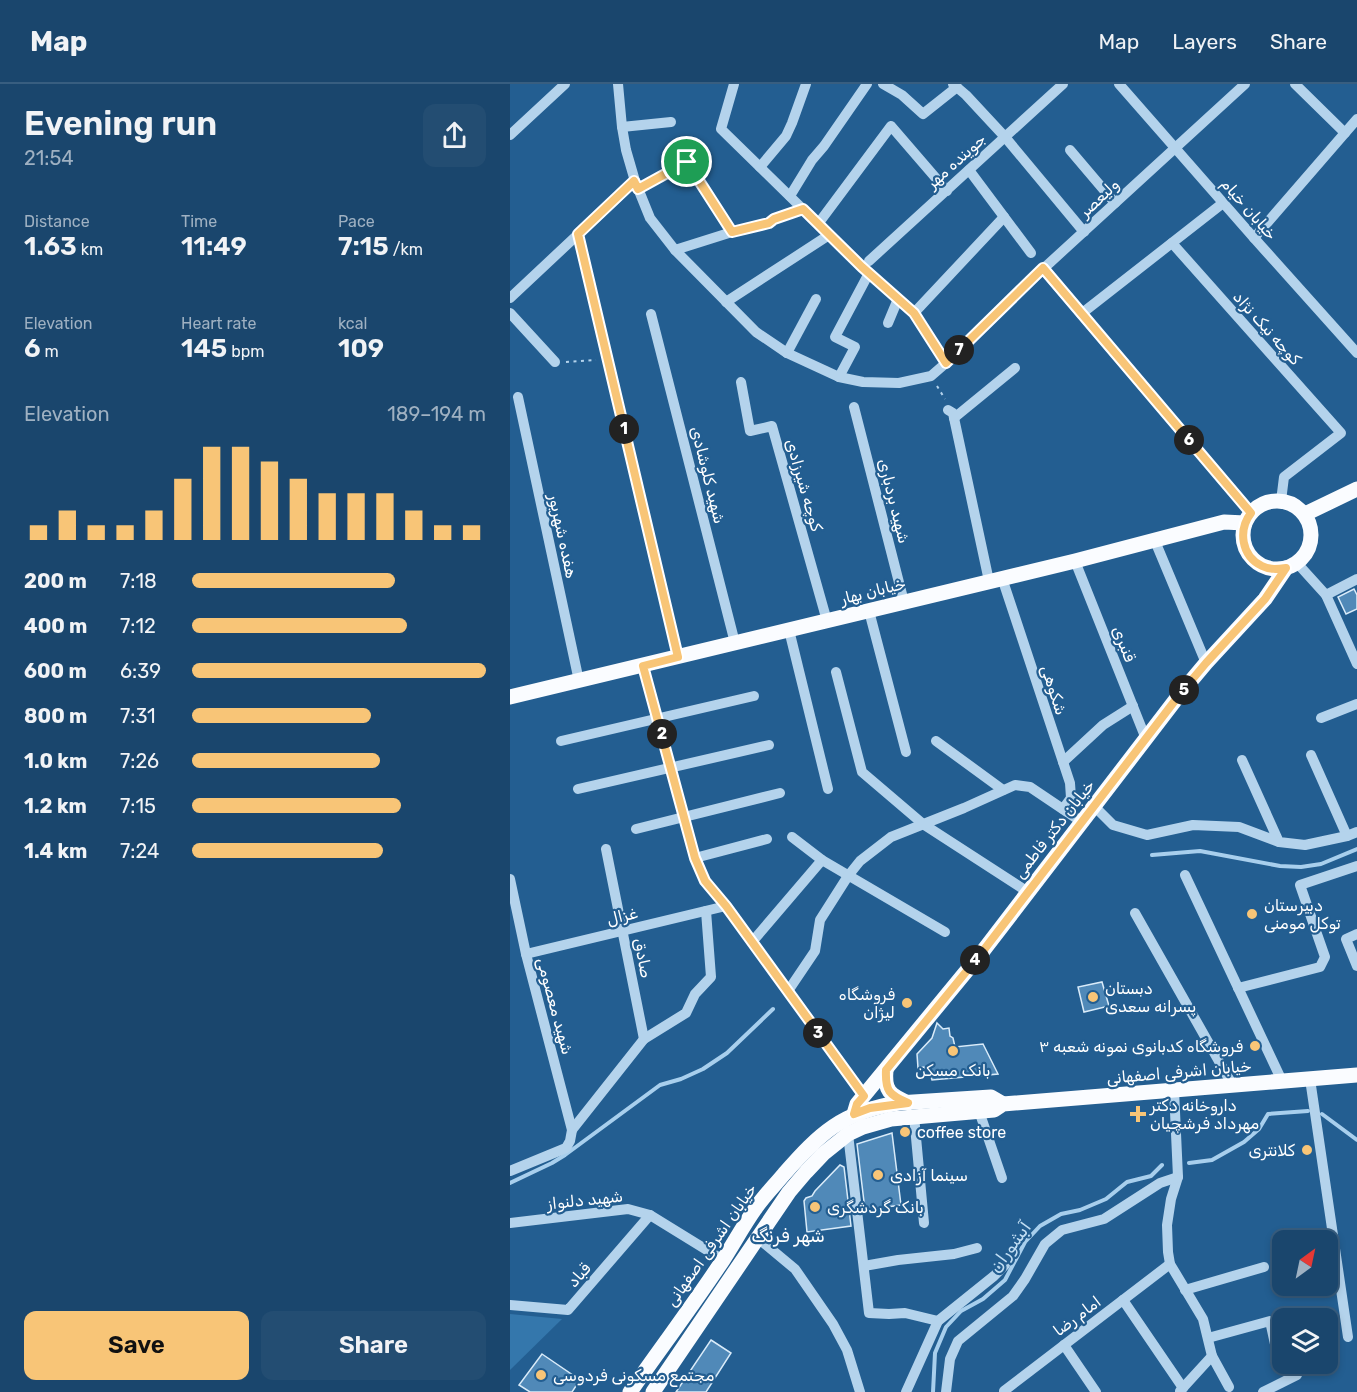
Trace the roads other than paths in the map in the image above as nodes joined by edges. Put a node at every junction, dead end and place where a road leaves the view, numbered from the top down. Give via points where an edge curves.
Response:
1 (618, 84) edge
2 (734, 84) edge
3 (806, 84) edge
4 (867, 84) edge
5 (883, 84) edge
6 (1063, 84) edge
7 (1119, 84) edge
8 (1245, 84) edge
9 (1295, 84) edge
10 (559, 86) edge
11 (955, 86) edge
12 (1357, 119) edge
13 (671, 122) dead end
14 (622, 127) junction
15 (1345, 133) junction
16 (510, 135) edge
17 (1005, 138) junction
18 (1174, 147) junction
19 (1070, 150) dead end
20 (760, 167) junction
21 (969, 170) junction
22 (636, 185) junction
23 (946, 190) junction
24 (790, 196) junction
25 (1223, 202) junction
26 (1115, 203) junction
27 (803, 209) junction
28 (1004, 217) junction
29 (818, 224) junction
30 (732, 232) junction
31 (1084, 232) junction
32 (578, 234) junction
33 (829, 235) junction
34 (1254, 238) junction
35 (1172, 243) junction
36 (675, 250) junction
37 (1031, 253) dead end
38 (869, 261) dead end
39 (1043, 268) junction
40 (869, 273) junction
41 (510, 298) edge
42 (816, 299) dead end
43 (898, 299) junction
44 (726, 303) junction
45 (510, 313) edge
46 (914, 313) junction
47 (651, 314) dead end
48 (1082, 314) junction
49 (888, 323) dead end
50 (787, 353) junction
51 (1357, 353) edge
52 (555, 362) road end
53 (946, 363) junction
54 (1015, 368) dead end
55 (839, 377) junction
56 (741, 382) dead end
57 (518, 397) dead end
58 (854, 407) dead end
59 (1357, 489) edge
60 (1281, 501) junction
61 (1305, 514) junction
62 (1248, 518) junction
63 (1155, 541) junction
64 (1075, 561) junction
65 (1292, 566) junction
66 (1357, 579) edge
67 (996, 580) junction
68 (1326, 594) junction
69 (904, 602) junction
70 (869, 611) junction
71 (827, 621) junction
72 (789, 630) junction
73 (1357, 635) edge
74 (1347, 640) junction
75 (735, 643) junction
76 (678, 657) junction
77 (1206, 663) junction
78 (1357, 664) edge
79 (643, 666) junction
80 (836, 672) dead end
81 (579, 681) junction
82 (753, 696) dead end
83 (510, 698) edge
84 (1357, 704) edge
85 (1133, 706) junction
86 (657, 717) junction
87 (1321, 718) dead end
88 (1146, 739) junction
89 (561, 741) dead end
90 (936, 741) dead end
91 (769, 745) dead end
92 (906, 752) dead end
93 (1311, 755) dead end
94 (1242, 760) dead end
95 (1063, 762) junction
96 (670, 767) junction
97 (578, 789) dead end
98 (828, 789) dead end
99 (1003, 790) junction
100 (780, 793) dead end
101 (1094, 806) junction
102 (1063, 809) junction
103 (684, 817) junction
104 (1082, 822) junction
105 (923, 824) junction
106 (636, 829) dead end
107 (1352, 834) edge
108 (792, 837) dead end
109 (767, 839) dead end
110 (1279, 842) junction
111 (606, 849) dead end
112 (695, 858) junction
113 (822, 860) junction
114 (1357, 866) edge
115 (1185, 875) dead end
116 (848, 876) junction
117 (510, 879) edge
118 (1028, 892) junction
119 (726, 906) junction
120 (706, 911) junction
121 (1135, 913) dead end
122 (622, 931) junction
123 (945, 932) dead end
124 (1357, 934) edge
125 (752, 942) junction
126 (526, 954) junction
127 (1357, 966) edge
128 (1238, 988) junction
129 (788, 991) junction
130 (644, 1039) junction
131 (886, 1070) junction
132 (1357, 1075) edge
133 (1310, 1079) junction
134 (1282, 1081) junction
135 (1233, 1086) junction
136 (1174, 1090) junction
137 (864, 1096) junction
138 (1003, 1104) junction
139 (911, 1110) junction
140 (979, 1112) junction
141 (854, 1114) junction
142 (848, 1134) junction
143 (571, 1136) junction
144 (510, 1171) edge
145 (1178, 1177) junction
146 (1002, 1178) dead end
147 (650, 1215) junction
148 (510, 1223) edge
149 (924, 1223) dead end
150 (759, 1239) junction
151 (977, 1248) dead end
152 (723, 1260) junction
153 (1170, 1264) junction
154 (1005, 1265) dead end
155 (864, 1266) junction
156 (1264, 1267) dead end
157 (1185, 1290) junction
158 (1123, 1300) junction
159 (510, 1305) edge
160 (938, 1321) junction
161 (1272, 1331) edge
162 (1348, 1337) dead end
163 (1208, 1338) junction
164 (1064, 1345) junction
165 (1212, 1356) junction
166 (1297, 1375) dead end
167 (1229, 1387) dead end
168 (1181, 1390) edge
169 (630, 1392) edge
170 (653, 1392) edge
171 (860, 1392) edge
172 (906, 1392) edge
173 (946, 1392) edge
174 (1005, 1392) edge
175 (1096, 1392) edge
176 (1263, 1392) edge

1 - 14 street
2 - 20 street via 722,129
3 - 20 street via 784,140
4 - 24 street
5 - 11 street via 923,114
6 - 17 street, جوینده مهر
7 - 18 street, خیابان خیام
8 - 18 street, ولیعصر
9 - 15 street
10 - 16 street
11 - 17 street
12 - 15 street
13 - 14 street
14 - 22 street
15 - 34 street
17 - 21 street, جوینده مهر
17 - 31 street
18 - 25 street, خیابان خیام
18 - 26 street, ولیعصر
19 - 26 street
20 - 24 street
21 - 23 street, جوینده مهر
21 - 28 street
22 - 30 street via 687,162
22 - 32 street
22 - 36 street via 650,218
23 - 29 street via 891,126
23 - 38 street, جوینده مهر
24 - 27 street
25 - 34 street, خیابان خیام
25 - 35 street
26 - 31 street, ولیعصر
27 - 29 street
27 - 30 street
28 - 37 street
28 - 46 street
29 - 33 street
30 - 36 street
31 - 39 street, ولیعصر
32 - 41 street
32 - 76 street
33 - 40 street
33 - 44 street
34 - 51 street, خیابان خیام
35 - 48 street
35 - 60 street, کوچه نیک نژاد via 1341,432 1284,477
36 - 44 street
39 - 48 street
39 - 53 street, ولیعصر
40 - 43 street
40 - 55 street via 835,337 855,347
42 - 50 street
43 - 46 street
43 - 49 street
44 - 50 street via 756,332
45 - 52 street
46 - 53 street
47 - 75 street, شهید کلوشادی
48 - 62 street
50 - 55 street
53 - 55 street, ولیعصر via 930,376 899,383
54 - 67 street, شکوهی via 951,413
56 - 71 street, کوچه شیرزادی via 750,430 772,426
57 - 81 street, هفده شهریور
58 - 69 street, شهید بردباری
59 - 61 main road
60 - 61 main road
60 - 62 main road via 1259,506
61 - 65 main road via 1311,531 1309,549
62 - 63 main road, خیابان بهار
62 - 65 main road via 1244,544 1253,559 1274,569
63 - 64 main road, خیابان بهار
63 - 77 street
64 - 67 main road, خیابان بهار
64 - 85 street, قنبری
65 - 68 street
65 - 77 main road, خیابان دکتر فاطمی
66 - 68 street
67 - 69 main road, خیابان بهار
67 - 95 street, شکوهی
68 - 74 street
69 - 70 main road, خیابان بهار
70 - 71 main road, خیابان بهار
70 - 92 street
71 - 72 main road, خیابان بهار
72 - 75 main road, خیابان بهار
72 - 98 street
73 - 74 street
74 - 78 street
75 - 76 main road, خیابان بهار
76 - 79 main road, خیابان بهار
77 - 88 main road, خیابان دکتر فاطمی
79 - 81 main road, خیابان بهار
79 - 86 street
80 - 105 street via 862,772
81 - 83 main road, خیابان بهار
82 - 86 street
84 - 87 street
85 - 88 street, قنبری
85 - 95 street via 1103,726
86 - 89 street
86 - 96 street
88 - 101 main road, خیابان دکتر فاطمی
90 - 99 street
91 - 96 street
93 - 107 street
94 - 110 street
95 - 102 street, شکوهی via 1071,798
96 - 97 street
96 - 103 street
99 - 102 street via 1015,785 1030,788
99 - 105 street
100 - 103 street
101 - 104 main road, خیابان دکتر فاطمی
101 - 110 street via 1113,825 1147,835 1193,825 1239,827
102 - 104 street
103 - 106 street
103 - 112 street
104 - 118 main road, خیابان دکتر فاطمی
105 - 116 street via 891,837 860,861
105 - 118 street
107 - 110 street via 1305,845
108 - 113 street
109 - 112 street
111 - 122 street, صادق
112 - 119 street via 705,881
113 - 116 street
113 - 125 street
114 - 128 street via 1300,885 1325,957 1320,967
115 - 128 street
116 - 123 street
116 - 129 street via 820,920 815,951
117 - 126 street, شهید معصومی
118 - 131 main road, خیابان دکتر فاطمی
119 - 120 street, غزال
119 - 125 street
120 - 122 street, غزال
120 - 130 street via 711,977 695,994 686,1013
121 - 135 street
122 - 126 street, غزال
122 - 130 street, صادق
124 - 127 street via 1346,939
125 - 129 street
126 - 143 street, شهید معصومی
128 - 134 street
129 - 137 street
130 - 143 street
131 - 137 main road, خیابان دکتر فاطمی
131 - 139 main road via 888,1090
132 - 133 main road, خیابان اشرفی اصفهانی
133 - 134 main road, خیابان اشرفی اصفهانی
133 - 162 street
134 - 135 main road, خیابان اشرفی اصفهانی
135 - 136 main road, خیابان اشرفی اصفهانی
136 - 138 main road, خیابان اشرفی اصفهانی
136 - 145 street
137 - 141 main road, خیابان دکتر فاطمی
138 - 139 main road, خیابان اشرفی اصفهانی via 991,1097
138 - 140 main road, خیابان اشرفی اصفهانی
139 - 140 main road, خیابان اشرفی اصفهانی
139 - 141 main road, خیابان اشرفی اصفهانی via 870,1108
139 - 142 main road, خیابان اشرفی اصفهانی
139 - 149 street
140 - 146 street
141 - 152 main road, خیابان اشرفی اصفهانی via 803,1152 755,1208
142 - 150 main road, خیابان اشرفی اصفهانی via 823,1154 789,1192
142 - 155 street
143 - 144 street via 566,1148
145 - 153 street via 1167,1225
145 - 173 street via 1160,1183 1104,1219 1062,1230 1045,1244 1013,1296 958,1341 950,1359
147 - 148 street, شهید دلنواز via 628,1209
147 - 152 street, شهید دلنواز
147 - 159 street, قباد via 568,1310
150 - 170 main road, خیابان اشرفی اصفهانی
150 - 171 street via 795,1269 833,1324 848,1350
151 - 155 street
152 - 169 main road, خیابان اشرفی اصفهانی
153 - 157 street
153 - 158 street, امام رضا
154 - 160 street
155 - 160 street via 869,1313 905,1313
156 - 157 street
157 - 163 street via 1203,1319
158 - 164 street, امام رضا
158 - 168 street
160 - 172 street
161 - 163 street via 1270,1322
163 - 165 street
164 - 174 street, امام رضا
164 - 175 street
165 - 167 street
165 - 168 street
166 - 176 street

